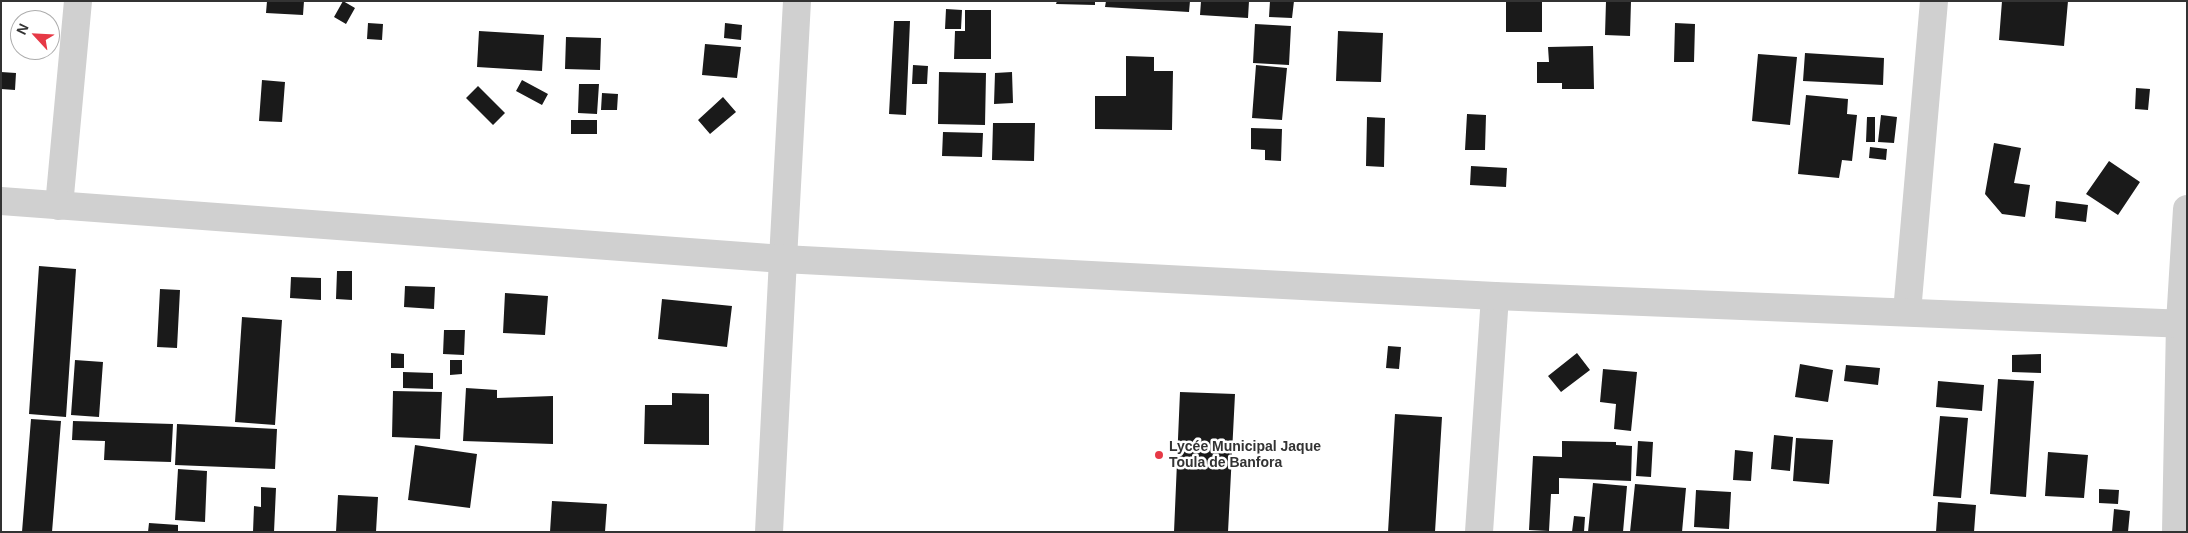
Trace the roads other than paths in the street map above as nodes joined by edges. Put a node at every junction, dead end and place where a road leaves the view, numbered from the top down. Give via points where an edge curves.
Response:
1 (78, 1) edge
2 (797, 1) edge
3 (1934, 1) edge
4 (1, 201) edge
5 (59, 206) junction
6 (2187, 209) edge
7 (782, 259) junction
8 (1495, 296) junction
9 (1907, 312) junction
10 (2183, 324) edge
11 (769, 532) edge
12 (1479, 532) edge
13 (2176, 532) edge

1 - 5 street
2 - 7 street
3 - 9 street
4 - 5 street
5 - 7 street
6 - 10 street
7 - 8 street
7 - 11 street
8 - 9 street
8 - 12 street
9 - 10 street
10 - 13 street

